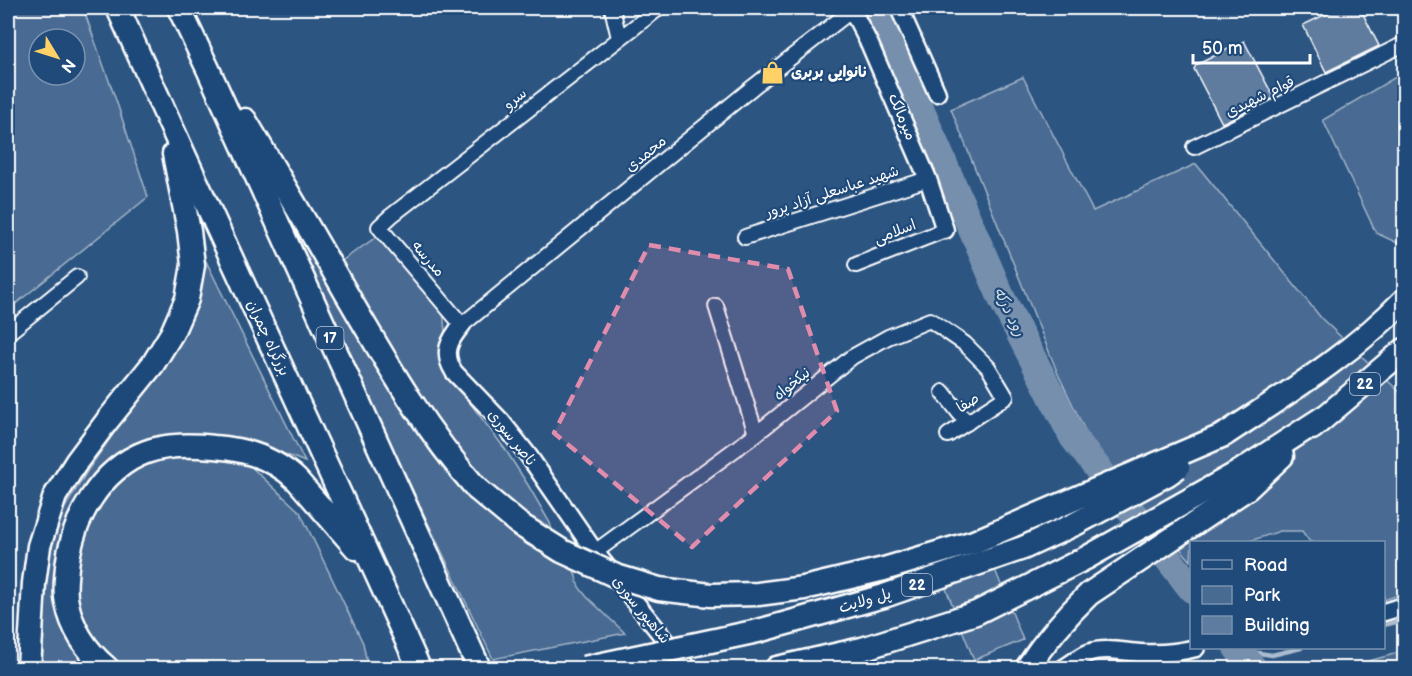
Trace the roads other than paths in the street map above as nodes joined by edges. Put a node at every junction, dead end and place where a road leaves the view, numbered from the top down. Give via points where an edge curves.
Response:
1 (118, 8) edge
2 (179, 8) edge
3 (612, 8) edge
4 (659, 8) edge
5 (900, 8) edge
6 (851, 9) edge
7 (619, 38) junction
8 (1404, 44) edge
9 (208, 69) junction
10 (937, 93) dead end
11 (168, 120) junction
12 (1194, 147) dead end
13 (928, 179) junction
14 (391, 216) joint
15 (945, 230) joint
16 (745, 237) dead end
17 (856, 265) dead end
18 (77, 277) dead end
19 (1404, 300) edge
20 (716, 306) dead end
21 (462, 325) junction
22 (8, 333) edge
23 (1404, 350) edge
24 (943, 392) dead end
25 (1006, 398) joint
26 (1324, 417) junction
27 (966, 423) junction
28 (756, 434) junction
29 (948, 435) dead end
30 (1224, 435) junction
31 (595, 552) junction
32 (376, 572) junction
33 (1404, 606) edge
34 (1385, 611) edge
35 (1192, 649) edge
36 (29, 669) edge
37 (106, 669) edge
38 (419, 669) edge
39 (479, 669) edge
40 (584, 669) edge
41 (688, 669) edge
42 (777, 669) edge
43 (1027, 669) edge
44 (1064, 669) edge

1 - 11 highway, بزرگراه چمران
2 - 9 highway, 17
3 - 7 street
4 - 7 street, سرو
5 - 10 street
6 - 13 street, میرمالک
6 - 21 street, محمدی
7 - 14 street, سرو
8 - 12 street, قوام شهیدی
9 - 30 highway, bridge via 236,106 381,354 453,462 477,489 519,524 562,551 616,576 659,589 711,595 758,594 815,586 974,542
9 - 39 highway, 17
11 - 32 highway, بزرگراه چمران
11 - 36 highway via 193,264 187,299 153,364 106,421 55,496 39,546
13 - 15 street, میرمالک
13 - 16 street, شهید عباسعلی آزاد پرور
14 - 21 street, مدرسه via 379,227
15 - 17 street, اسلامی
18 - 22 street
19 - 30 highway, 22 via 1320,371
20 - 28 street
21 - 31 street, ناصر سوری via 448,346 449,364 528,455
23 - 26 highway, 22
24 - 27 street
25 - 27 street, صفا
25 - 28 street, نیکخواه via 988,367 965,344 930,320 852,357
26 - 42 highway, 22 via 1229,477 1086,558 976,613 862,649
26 - 43 highway via 1248,488 1089,594 1046,640
27 - 29 street, صفا
28 - 31 street, نیکخواه
30 - 40 highway, پل ولایت / 22, bridge via 1168,474 1075,525 1023,548 884,596 758,631
31 - 41 street, شاهپور سوری
32 - 37 highway via 305,488 278,465 230,448 162,447 147,451 115,471 92,496 77,524 68,558 65,590 72,618 84,644
32 - 38 highway, بزرگراه چمران
33 - 34 street
35 - 44 street via 1162,654 1096,651

